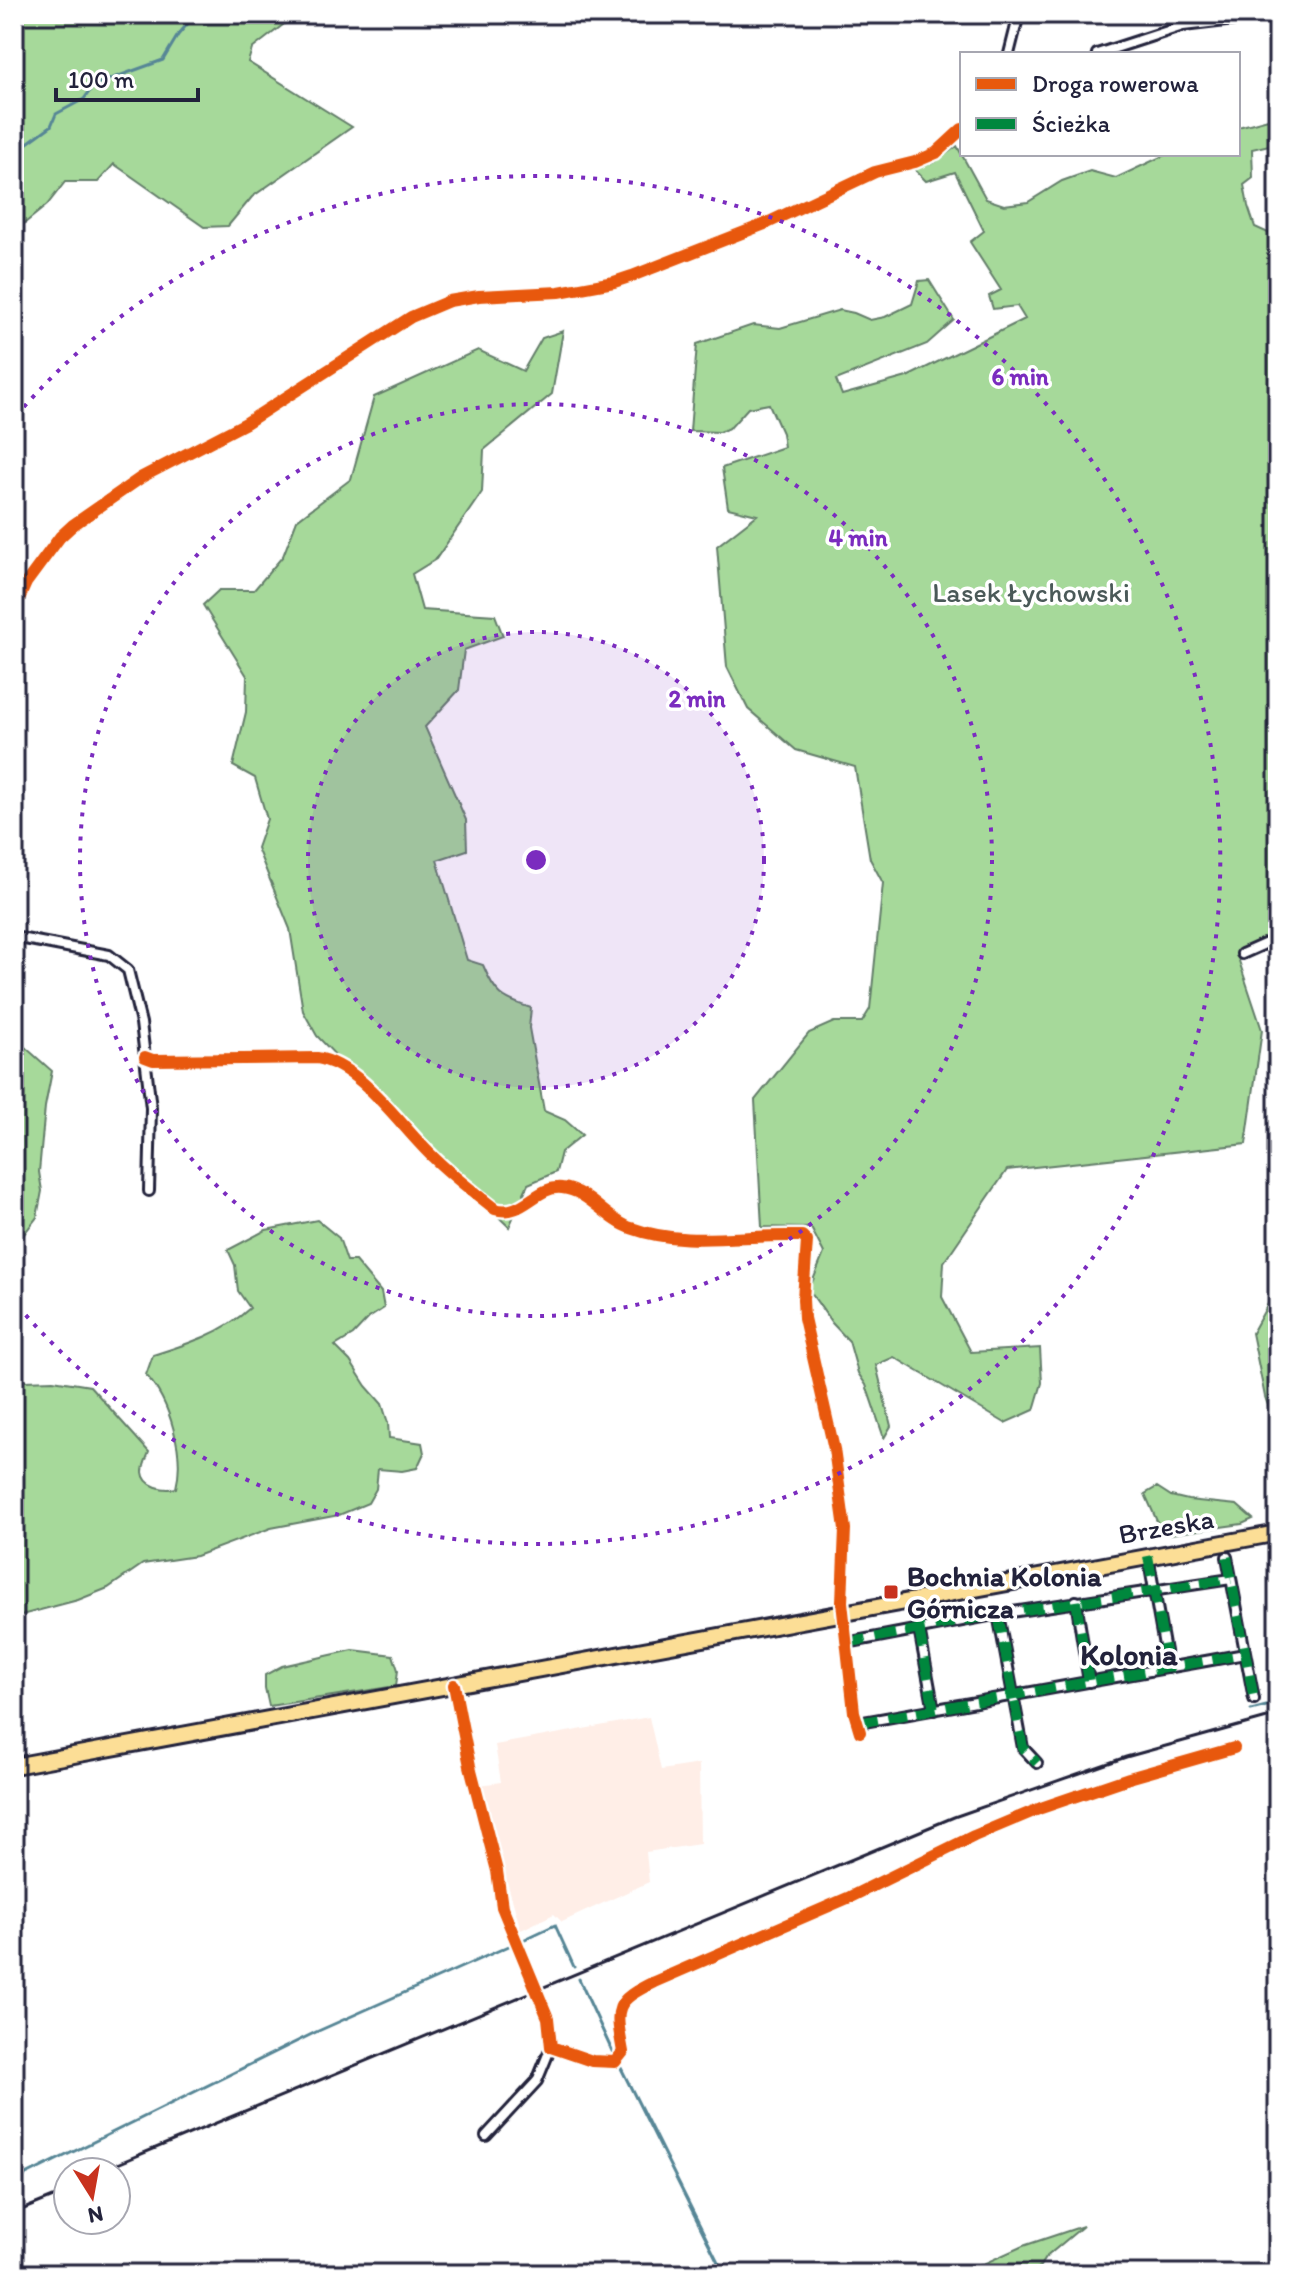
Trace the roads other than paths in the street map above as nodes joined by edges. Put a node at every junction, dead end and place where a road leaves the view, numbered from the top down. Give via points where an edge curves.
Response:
1 (1278, 15) edge
2 (1018, 18) edge
3 (1010, 52) edge
4 (1103, 52) edge
5 (960, 131) edge
6 (14, 610) edge
7 (14, 937) edge
8 (1278, 938) edge
9 (1242, 954) dead end
10 (145, 1057) junction
11 (149, 1191) dead end
12 (1278, 1532) edge
13 (1148, 1556) junction
14 (1227, 1557) dead end
15 (1231, 1579) junction
16 (1154, 1590) junction
17 (1076, 1601) junction
18 (843, 1613) junction
19 (998, 1614) junction
20 (919, 1629) junction
21 (846, 1643) junction
22 (1245, 1654) junction
23 (1168, 1668) junction
24 (1089, 1682) junction
25 (454, 1685) junction
26 (1014, 1696) junction
27 (1254, 1699) dead end
28 (934, 1710) junction
29 (1234, 1748) dead end
30 (1037, 1763) dead end
31 (14, 1766) edge
32 (551, 2047) junction
33 (486, 2136) dead end

1 - 4 street via 1183,26
2 - 3 street
5 - 6 street via 936,153 875,172 765,224 632,276 559,292 449,301 411,317 246,423 142,477 73,525 26,583
7 - 10 street via 109,955 120,962 131,978
8 - 9 street
10 - 11 street via 151,1108
10 - 18 street via 332,1060 432,1157 502,1212 560,1187 630,1228 656,1234 711,1240 802,1236 808,1250 804,1318 834,1449 845,1529
12 - 13 main road, Brzeska
13 - 16 street
13 - 18 main road, Brzeska
14 - 15 street
15 - 16 street
15 - 22 street
16 - 17 street
16 - 23 street
17 - 19 street
17 - 24 street
18 - 21 street
18 - 25 main road, Brzeska
19 - 20 street
19 - 26 street
20 - 21 street
20 - 28 street
21 - 28 street via 859,1728
22 - 23 street
22 - 27 street
23 - 24 street
24 - 26 street
25 - 31 main road, Brzeska
25 - 32 street via 502,1907 548,2018
26 - 28 street
26 - 30 street via 1023,1748
29 - 32 street via 1028,1814 630,1994 618,2009 623,2052 615,2062 592,2061
32 - 33 street via 537,2081

